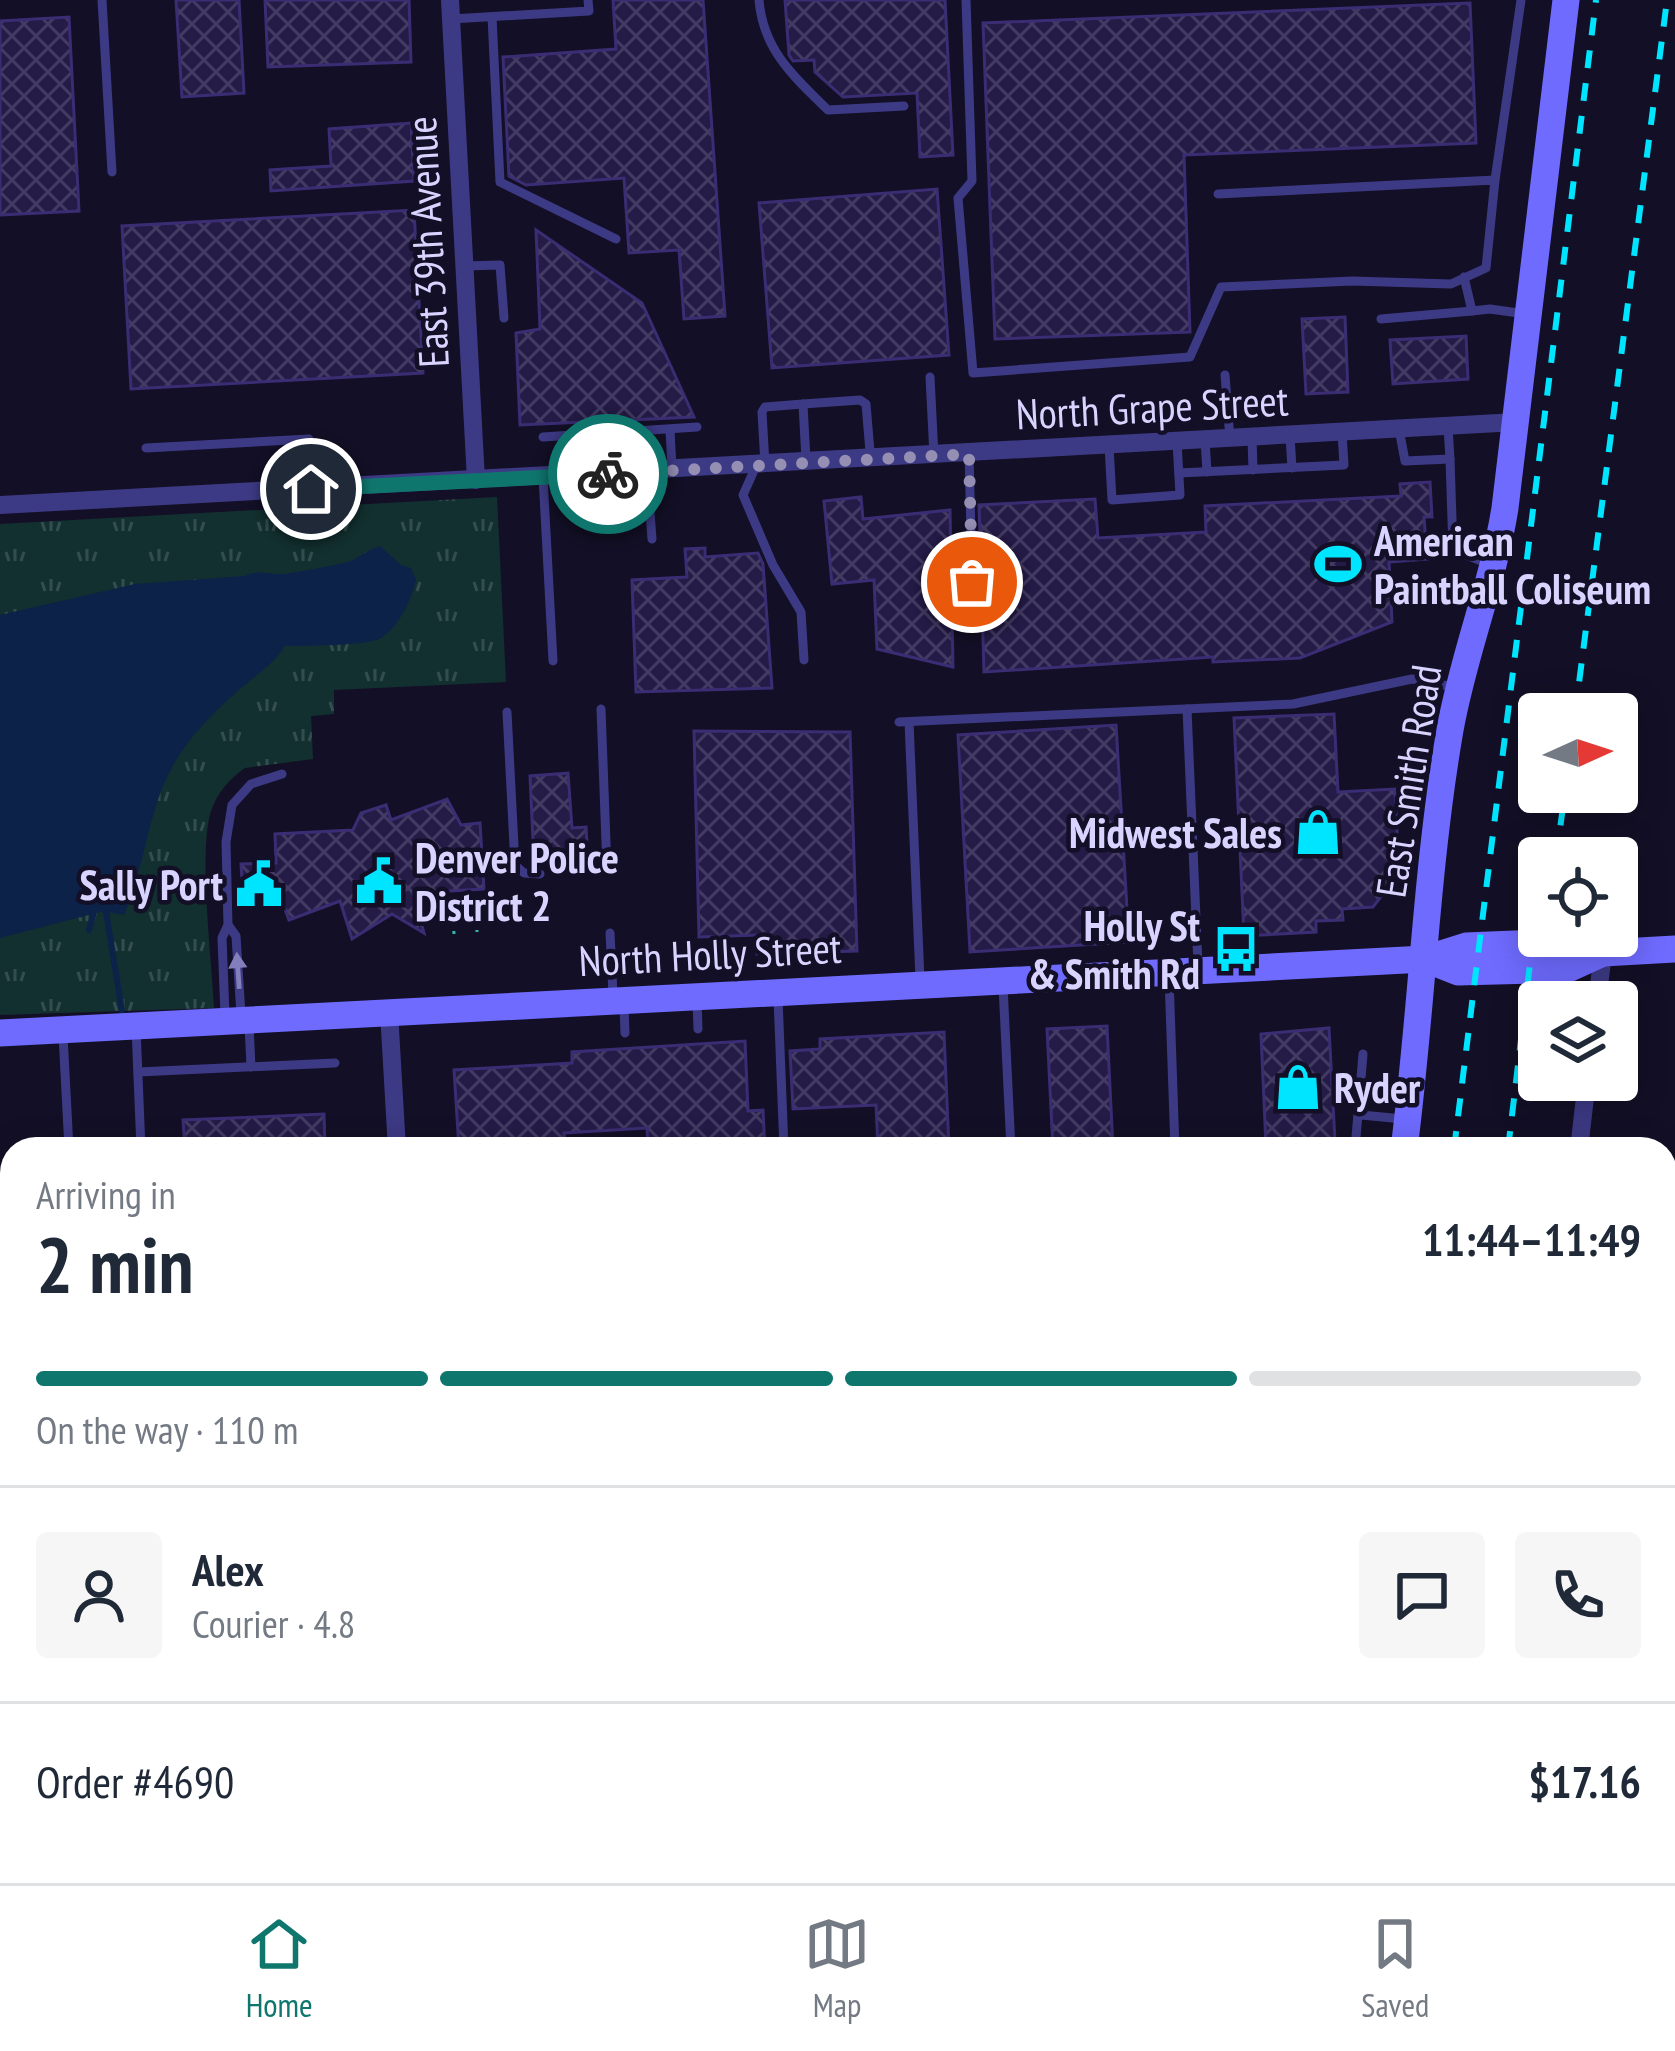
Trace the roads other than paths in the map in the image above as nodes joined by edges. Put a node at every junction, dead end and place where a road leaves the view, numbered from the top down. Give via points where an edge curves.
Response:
1 (102, 0) edge
2 (588, 0) edge
3 (759, 0) edge
4 (965, 0) edge
5 (1521, 0) edge
6 (1565, 0) edge
7 (451, 9) edge
8 (492, 16) junction
9 (904, 106) dead end
10 (112, 172) dead end
11 (1495, 180) junction
12 (1218, 194) dead end
13 (616, 239) dead end
14 (464, 266) junction
15 (1464, 277) junction
16 (1472, 311) junction
17 (1529, 315) junction
18 (504, 318) dead end
19 (1381, 319) dead end
20 (1226, 375) dead end
21 (930, 377) dead end
22 (803, 404) junction
23 (1517, 422) junction
24 (697, 427) dead end
25 (1448, 427) junction
26 (1400, 429) junction
27 (670, 430) junction
28 (1342, 433) junction
29 (1290, 436) junction
30 (543, 437) dead end
31 (1252, 437) junction
32 (1230, 439) junction
33 (1205, 440) junction
34 (1177, 442) junction
35 (1109, 446) junction
36 (146, 448) dead end
37 (870, 452) dead end
38 (969, 454) junction
39 (934, 456) junction
40 (1450, 459) junction
41 (807, 464) junction
42 (760, 466) junction
43 (1292, 468) junction
44 (672, 469) junction
45 (1253, 470) junction
46 (647, 472) junction
47 (1207, 472) junction
48 (1179, 473) junction
49 (543, 477) junction
50 (476, 480) junction
51 (311, 489) junction
52 (0, 505) edge
53 (652, 539) dead end
54 (1494, 566) junction
55 (974, 614) dead end
56 (804, 660) dead end
57 (553, 661) dead end
58 (1460, 688) junction
59 (601, 709) dead end
60 (1187, 709) junction
61 (507, 712) dead end
62 (282, 774) dead end
63 (607, 869) dead end
64 (540, 874) dead end
65 (610, 933) dead end
66 (1675, 949) edge
67 (1638, 951) edge
68 (1594, 957) edge
69 (1425, 959) junction
70 (1198, 970) junction
71 (1169, 972) junction
72 (1003, 980) junction
73 (920, 985) junction
74 (777, 992) junction
75 (696, 996) junction
76 (618, 1000) junction
77 (389, 1012) junction
78 (239, 1020) junction
79 (136, 1025) junction
80 (63, 1029) junction
81 (698, 1029) dead end
82 (0, 1033) edge
83 (625, 1033) dead end
84 (1363, 1054) dead end
85 (335, 1063) dead end
86 (251, 1067) junction
87 (138, 1072) junction
88 (1585, 1101) edge
89 (1361, 1115) junction
90 (1408, 1119) junction
91 (68, 1137) edge
92 (141, 1137) edge
93 (396, 1137) edge
94 (783, 1137) edge
95 (1010, 1137) edge
96 (1175, 1137) edge
97 (1357, 1137) edge
98 (1406, 1137) edge
99 (1580, 1137) edge

1 - 10 lane
2 - 8 lane via 589,11
3 - 9 lane via 779,63 828,110
4 - 15 lane via 972,181 958,198 973,373 1190,357 1221,286 1451,284
5 - 11 lane
6 - 17 street, East Smith Road
7 - 8 lane
7 - 14 street, East 39th Avenue
8 - 13 lane via 500,182
11 - 12 lane
11 - 15 lane via 1486,268
14 - 18 lane via 500,265
14 - 50 street, East 39th Avenue
15 - 16 lane
16 - 17 lane
16 - 19 lane
17 - 23 street, East Smith Road
20 - 32 lane
21 - 39 lane
22 - 37 lane via 866,404
22 - 41 lane
22 - 42 lane via 765,407
23 - 25 street, North Grape Street
23 - 54 street, East Smith Road
24 - 27 lane
25 - 26 street, North Grape Street
25 - 40 lane
26 - 28 street, North Grape Street
26 - 40 lane via 1405,461
27 - 30 lane
27 - 44 lane
28 - 29 street, North Grape Street
28 - 43 lane via 1344,465
29 - 31 street, North Grape Street
29 - 43 lane
31 - 32 street, North Grape Street
31 - 45 lane
32 - 33 street, North Grape Street
33 - 34 street, North Grape Street
33 - 47 lane
34 - 35 street, North Grape Street
34 - 48 lane
35 - 38 street, North Grape Street
35 - 48 lane via 1112,500 1180,495
36 - 51 lane via 309,439
38 - 39 street, North Grape Street
38 - 55 lane
39 - 41 street, North Grape Street
40 - 54 lane via 1453,550
41 - 42 street, North Grape Street
42 - 44 street, North Grape Street
42 - 56 lane via 743,495 801,612
43 - 45 lane
44 - 46 street, North Grape Street
45 - 47 lane
46 - 49 street, North Grape Street
46 - 53 lane
47 - 48 lane
49 - 50 street, North Grape Street
49 - 57 lane
50 - 51 street, North Grape Street
51 - 52 street, North Grape Street
54 - 58 street, East Smith Road
58 - 60 lane via 1412,679 1293,704
58 - 69 street, East Smith Road
59 - 63 lane
60 - 70 lane
60 - 73 lane via 904,722
61 - 64 lane via 515,865
62 - 78 lane via 251,784 232,805 222,938
65 - 76 lane
66 - 67 street, North Holly Street
68 - 69 street, North Holly Street via 1568,969 1458,972
69 - 70 street, North Holly Street
69 - 90 street, East Smith Road
70 - 71 street, North Holly Street
71 - 72 street, North Holly Street
71 - 96 lane
72 - 73 street, North Holly Street
72 - 95 lane
73 - 74 street, North Holly Street
74 - 75 street, North Holly Street
74 - 94 lane
75 - 76 street, North Holly Street
75 - 81 lane
76 - 77 street, North Holly Street
76 - 83 lane
77 - 78 street, North Holly Street
77 - 93 street
78 - 79 street, North Holly Street
78 - 86 lane
79 - 80 street, North Holly Street
79 - 87 lane
80 - 82 street, North Holly Street
80 - 91 lane
84 - 89 lane
85 - 86 lane
86 - 87 lane
87 - 92 lane
88 - 99 street
89 - 90 lane
89 - 97 lane
90 - 98 street, East Smith Road

